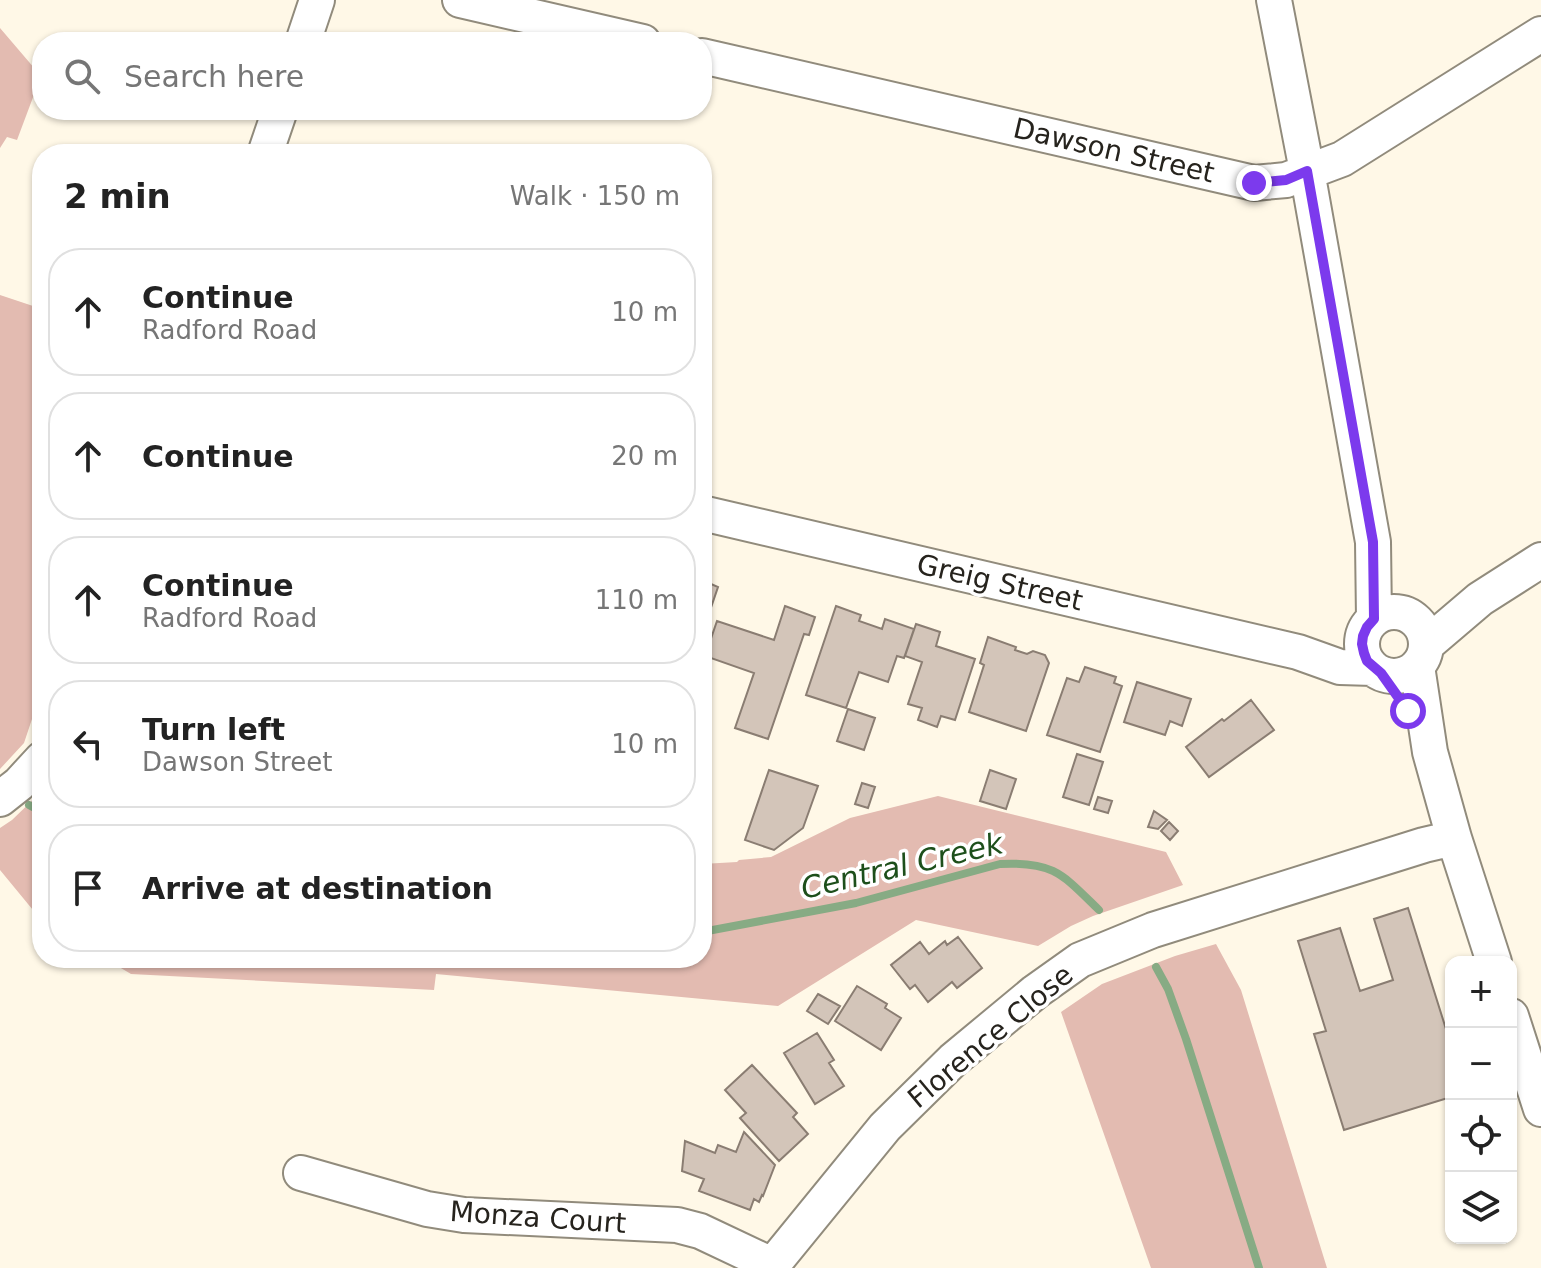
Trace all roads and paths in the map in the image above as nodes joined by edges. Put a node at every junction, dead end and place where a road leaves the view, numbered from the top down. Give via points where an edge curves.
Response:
1 (317, 0) edge
2 (460, 0) edge
3 (1274, 0) edge
4 (306, 32) edge
5 (599, 32) edge
6 (1541, 34) edge
7 (712, 58) edge
8 (277, 120) edge
9 (268, 144) edge
10 (1307, 171) junction
11 (712, 515) edge
12 (1373, 542) junction
13 (1541, 560) edge
14 (1368, 627) junction
15 (1417, 638) junction
16 (1298, 652) junction
17 (1377, 670) junction
18 (1430, 752) junction
19 (32, 770) edge
20 (0, 799) edge
21 (1454, 838) junction
22 (1492, 956) edge
23 (1516, 1028) edge
24 (1535, 1070) edge
25 (1541, 1109) edge
26 (301, 1173) dead end
27 (771, 1267) edge

1 - 4 street
2 - 5 street
3 - 10 street
6 - 10 street, Dawson Street via 1342,159
7 - 10 street, Dawson Street via 1254,183 1286,180
8 - 9 street
10 - 12 street
11 - 16 street, Greig Street
12 - 14 street
12 - 15 street
13 - 15 street
14 - 15 street via 1382,614 1400,612
14 - 16 street, Greig Street via 1341,645
14 - 17 street via 1362,644
15 - 17 street via 1409,672 1390,676
15 - 18 street
16 - 17 street, Greig Street via 1340,667
17 - 18 street via 1407,708
18 - 21 street
19 - 20 street
21 - 22 street
21 - 27 street, Florence Close via 1153,930 1080,960 953,1060 896,1116
23 - 24 street
24 - 25 street
26 - 27 street, Monza Court via 464,1215 677,1225

